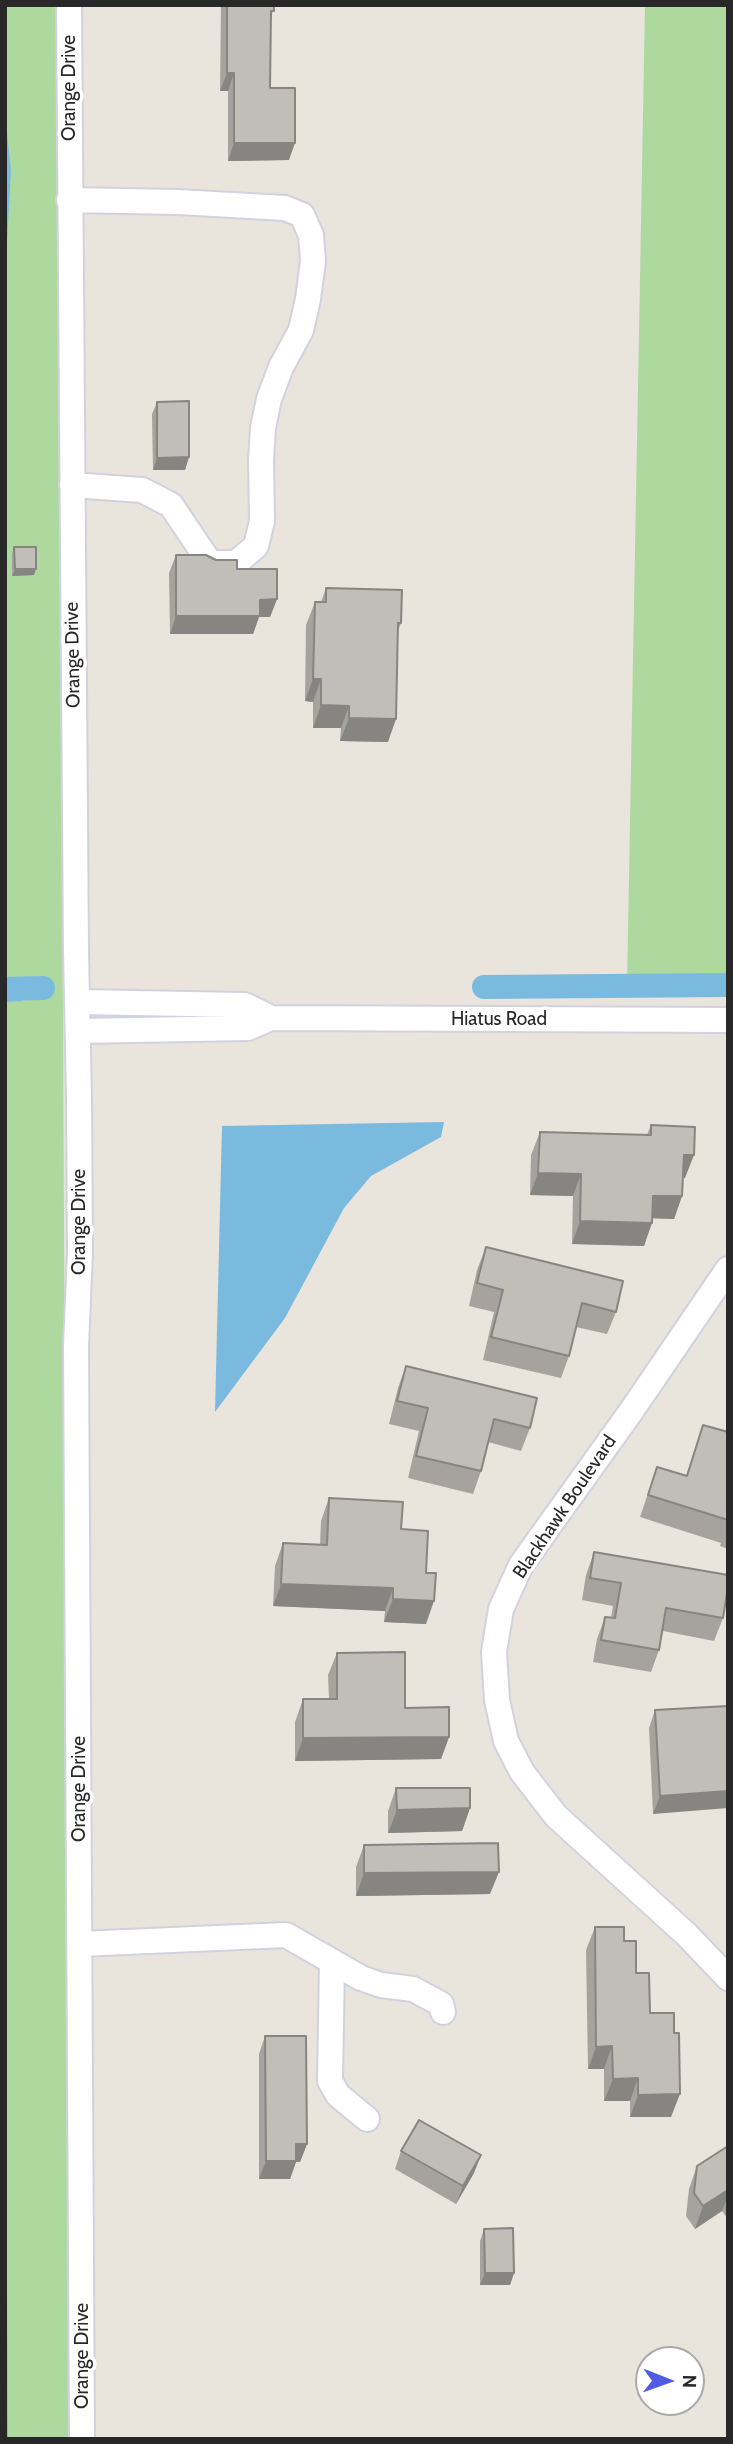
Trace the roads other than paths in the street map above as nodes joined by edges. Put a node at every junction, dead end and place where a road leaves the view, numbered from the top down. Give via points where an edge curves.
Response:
1 (69, 5) edge
2 (69, 200) junction
3 (72, 485) junction
4 (78, 1002) junction
5 (271, 1018) junction
6 (728, 1020) edge
7 (79, 1031) junction
8 (728, 1269) edge
9 (80, 1944) junction
10 (332, 1962) junction
11 (728, 1978) edge
12 (443, 2012) dead end
13 (368, 2119) dead end
14 (82, 2439) edge

1 - 2 street, Orange Drive
2 - 3 street, Orange Drive
2 - 3 street via 285,208 302,215 311,235 313,261 301,330 267,408 261,460 262,520 256,546 236,563 210,564 171,505 142,490
3 - 4 street, Orange Drive
4 - 5 street, Hiatus Road via 245,1005
4 - 7 street, Orange Drive
5 - 6 street, Hiatus Road
5 - 7 street, Hiatus Road via 248,1028
7 - 9 street, Orange Drive
8 - 11 street, Blackhawk Boulevard via 522,1564 501,1609 494,1652 506,1741 522,1772 556,1816 687,1934
9 - 10 street via 286,1935
9 - 14 street, Orange Drive
10 - 12 street via 381,1985 413,1989 441,2004
10 - 13 street via 330,2081 338,2095

